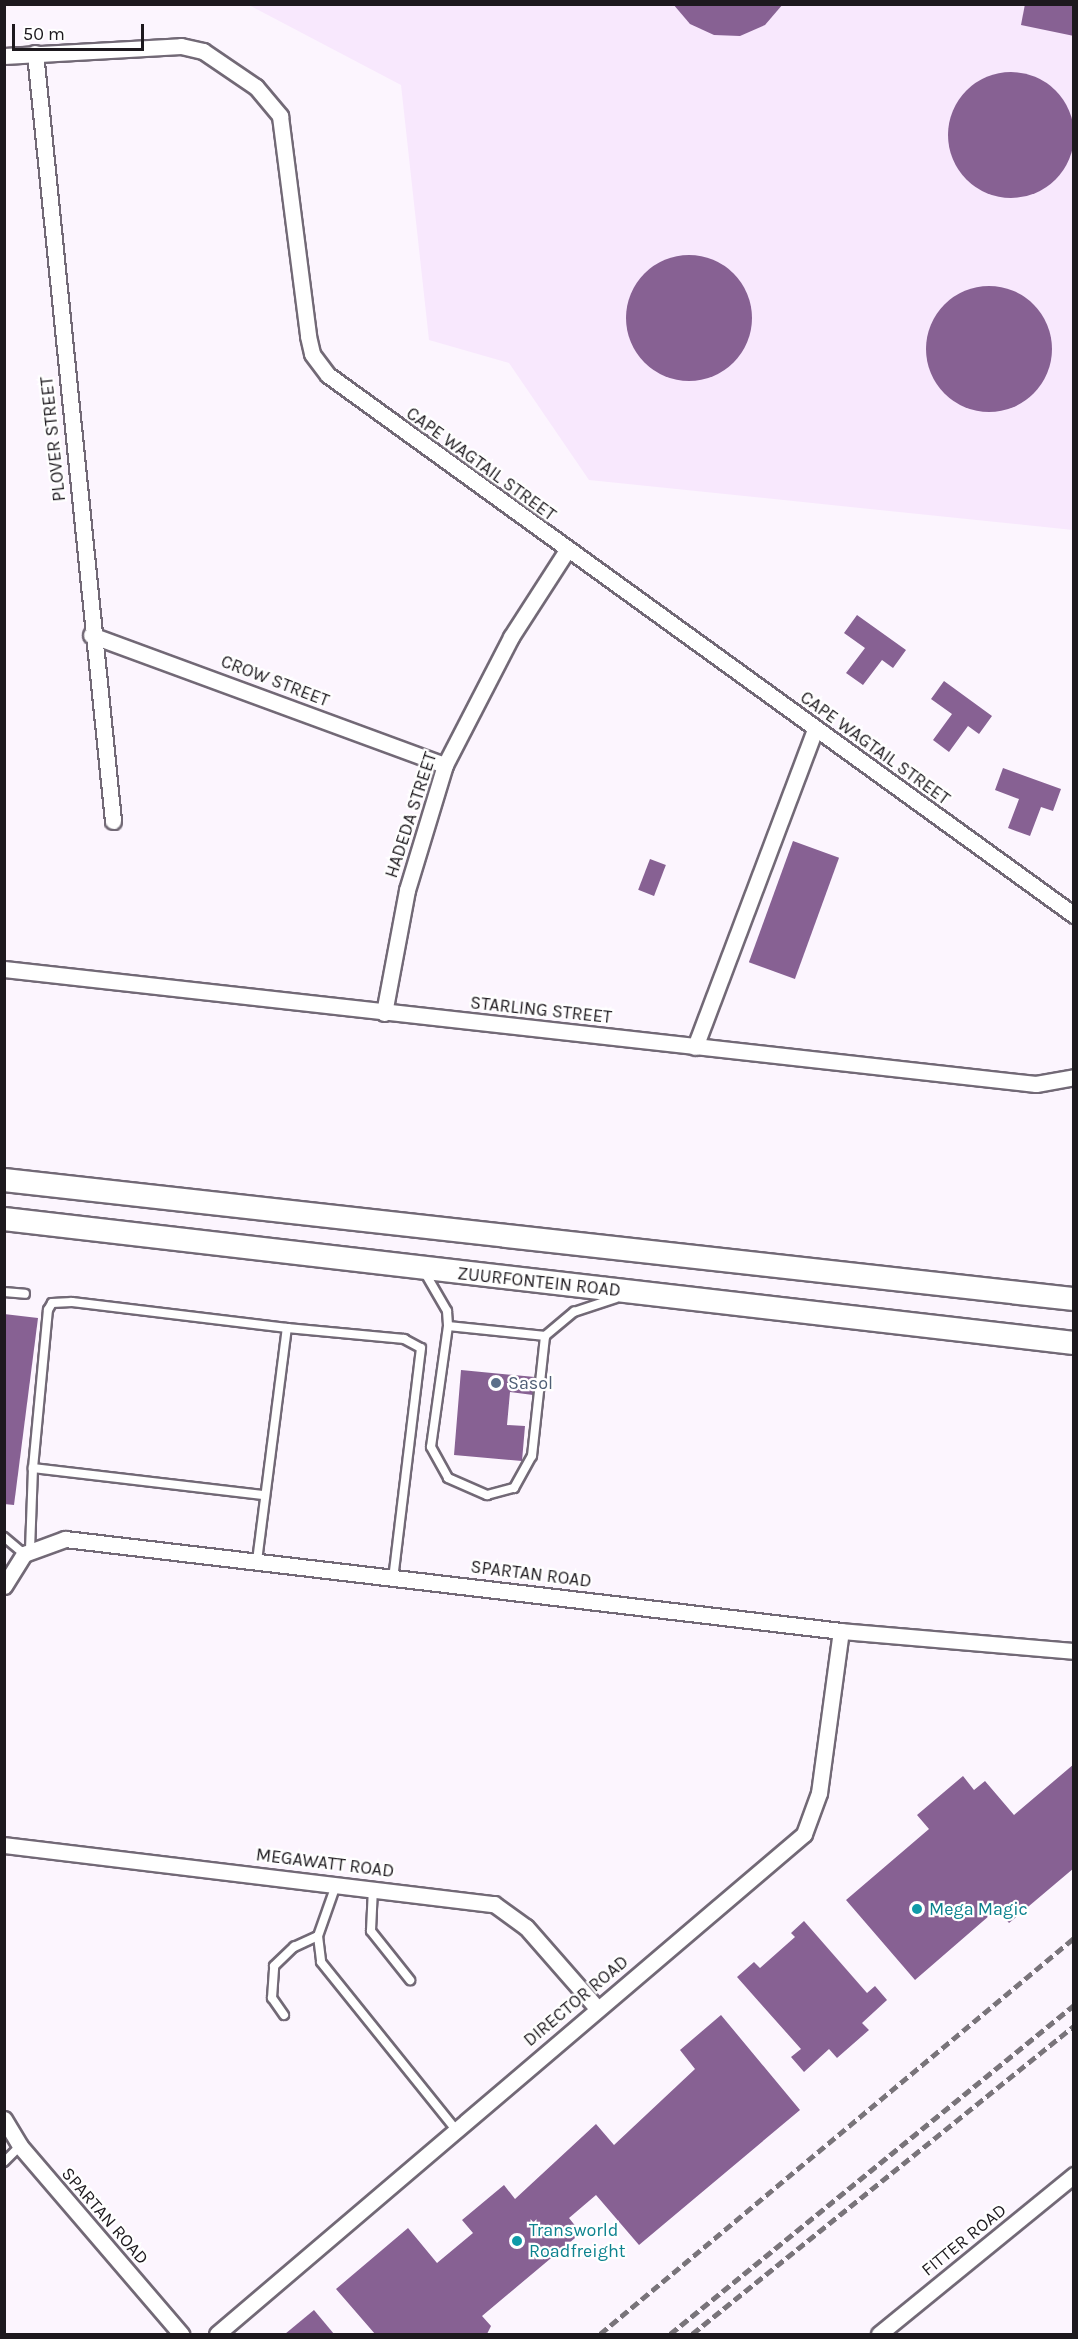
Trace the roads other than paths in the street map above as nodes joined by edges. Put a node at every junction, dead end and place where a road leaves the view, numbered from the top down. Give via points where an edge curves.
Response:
1 (35, 52) junction
2 (4, 56) edge
3 (567, 550) junction
4 (91, 635) junction
5 (815, 730) junction
6 (445, 765) junction
7 (113, 821) dead end
8 (1074, 915) edge
9 (4, 969) edge
10 (384, 1013) junction
11 (695, 1047) junction
12 (1074, 1077) edge
13 (4, 1180) edge
14 (4, 1219) edge
15 (423, 1270) junction
16 (4, 1292) edge
17 (25, 1294) dead end
18 (647, 1294) junction
19 (1074, 1299) edge
20 (448, 1326) junction
21 (287, 1328) junction
22 (545, 1335) junction
23 (1074, 1343) edge
24 (33, 1468) junction
25 (263, 1495) junction
26 (4, 1537) edge
27 (27, 1552) junction
28 (257, 1561) junction
29 (393, 1578) junction
30 (4, 1586) edge
31 (841, 1631) junction
32 (1074, 1651) edge
33 (4, 1845) edge
34 (337, 1884) junction
35 (373, 1888) junction
36 (318, 1936) junction
37 (410, 1980) dead end
38 (597, 2008) junction
39 (284, 2015) dead end
40 (7, 2128) edge
41 (456, 2130) junction
42 (20, 2146) junction
43 (4, 2162) edge
44 (1074, 2175) edge
45 (181, 2334) edge
46 (217, 2334) edge
47 (879, 2334) edge

1 - 2 street, CAPE WAGTAIL STREET
1 - 3 street, CAPE WAGTAIL STREET via 182,46 202,51 262,92 280,116 308,336 318,364
1 - 4 street, PLOVER STREET
3 - 5 street, CAPE WAGTAIL STREET
3 - 6 street, HADEDA STREET via 506,647
4 - 6 street, CROW STREET
4 - 7 street, PLOVER STREET
5 - 8 street, CAPE WAGTAIL STREET
5 - 11 street
6 - 10 street, HADEDA STREET via 407,890
9 - 10 street, STARLING STREET
10 - 11 street, STARLING STREET
11 - 12 street, STARLING STREET via 1036,1084
13 - 19 main road
14 - 15 main road, ZUURFONTEIN ROAD
15 - 18 main road, ZUURFONTEIN ROAD
15 - 20 lane via 447,1311
16 - 17 lane
18 - 22 lane via 594,1303
18 - 23 main road, ZUURFONTEIN ROAD
20 - 22 lane
20 - 22 lane via 431,1447 448,1478 487,1495 514,1488 532,1456
21 - 24 lane via 52,1303
21 - 25 lane
21 - 29 lane via 420,1343
24 - 25 lane
24 - 27 lane
25 - 28 lane
26 - 27 lane
27 - 28 street, SPARTAN ROAD via 65,1539
27 - 30 street
28 - 29 street, SPARTAN ROAD
29 - 31 street, SPARTAN ROAD
31 - 32 street, SPARTAN ROAD
31 - 38 street, DIRECTOR ROAD via 819,1793 804,1834
33 - 34 street, MEGAWATT ROAD
34 - 35 street, MEGAWATT ROAD
34 - 36 lane
35 - 37 lane via 371,1931
35 - 38 street, MEGAWATT ROAD via 494,1904 526,1927
36 - 39 lane via 294,1947 274,1966 272,1998
36 - 41 lane via 321,1962
38 - 41 street, DIRECTOR ROAD
40 - 42 street, SPARTAN ROAD
41 - 46 street, DIRECTOR ROAD
42 - 43 lane
42 - 45 street, SPARTAN ROAD
44 - 47 street, FITTER ROAD

